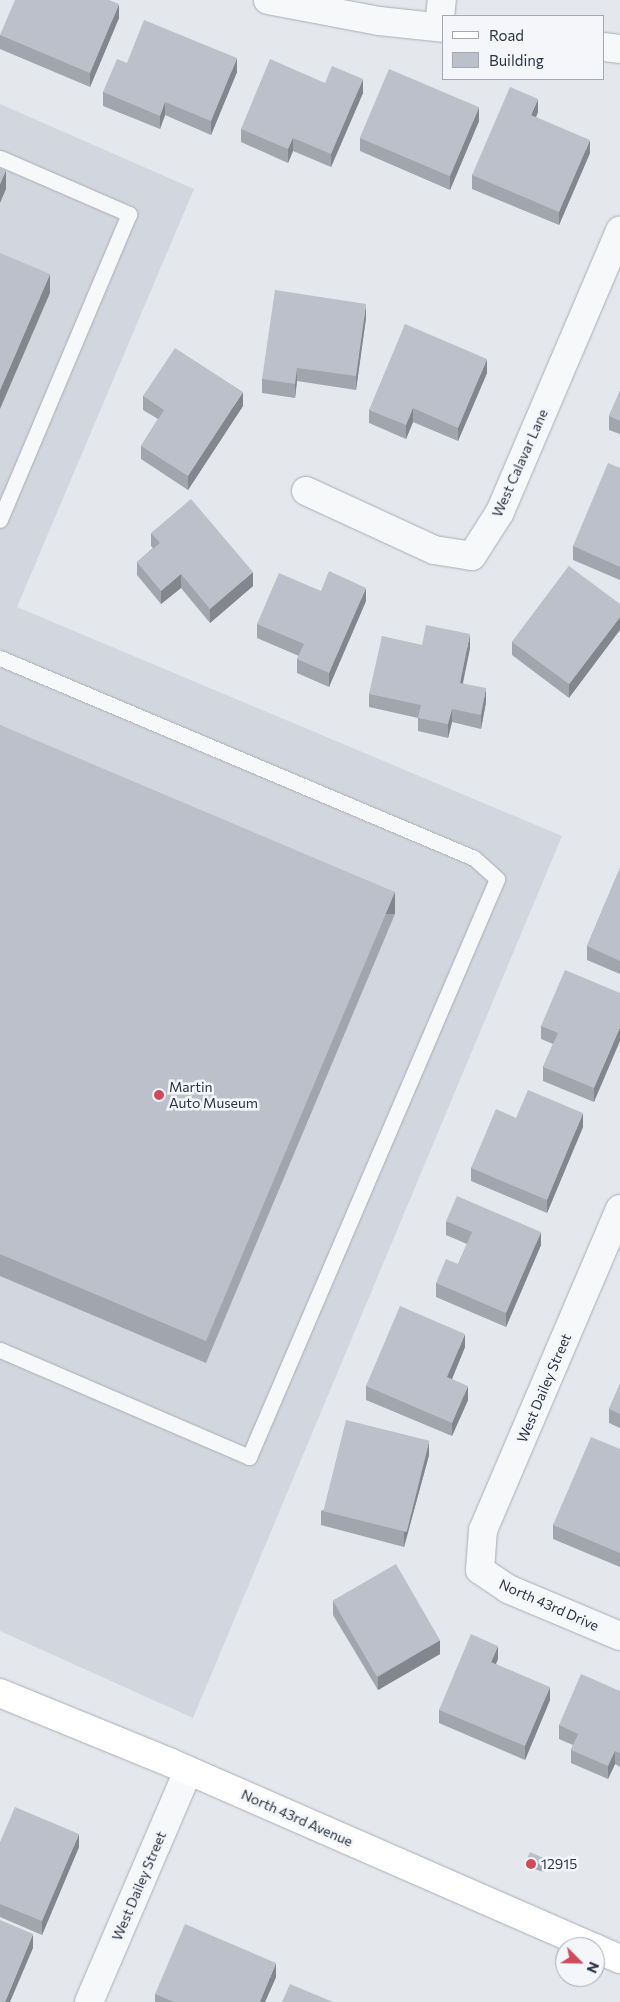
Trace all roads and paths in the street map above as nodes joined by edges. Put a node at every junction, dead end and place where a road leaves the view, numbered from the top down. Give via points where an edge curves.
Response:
1 (268, 0) edge
2 (442, 0) edge
3 (441, 28) edge
4 (605, 47) edge
5 (620, 49) edge
6 (0, 158) edge
7 (620, 230) edge
8 (306, 491) dead end
9 (0, 520) edge
10 (0, 658) edge
11 (620, 1209) edge
12 (0, 1350) edge
13 (480, 1570) joint
14 (620, 1636) edge
15 (0, 1693) edge
16 (188, 1771) junction
17 (569, 1937) edge
18 (605, 1953) edge
19 (620, 1959) edge
20 (89, 2002) edge

1 - 3 street via 379,21
2 - 3 street
4 - 5 street
6 - 9 lane via 129,214
7 - 8 street, West Calavar Lane via 500,512 472,556 434,550
10 - 12 lane via 474,858 497,879 249,1456
11 - 13 street, West Dailey Street via 483,1530
13 - 14 street, North 43rd Drive via 508,1590
15 - 16 main road, North 43rd Avenue
16 - 17 main road, North 43rd Avenue
16 - 20 street, West Dailey Street
18 - 19 main road, North 43rd Avenue

